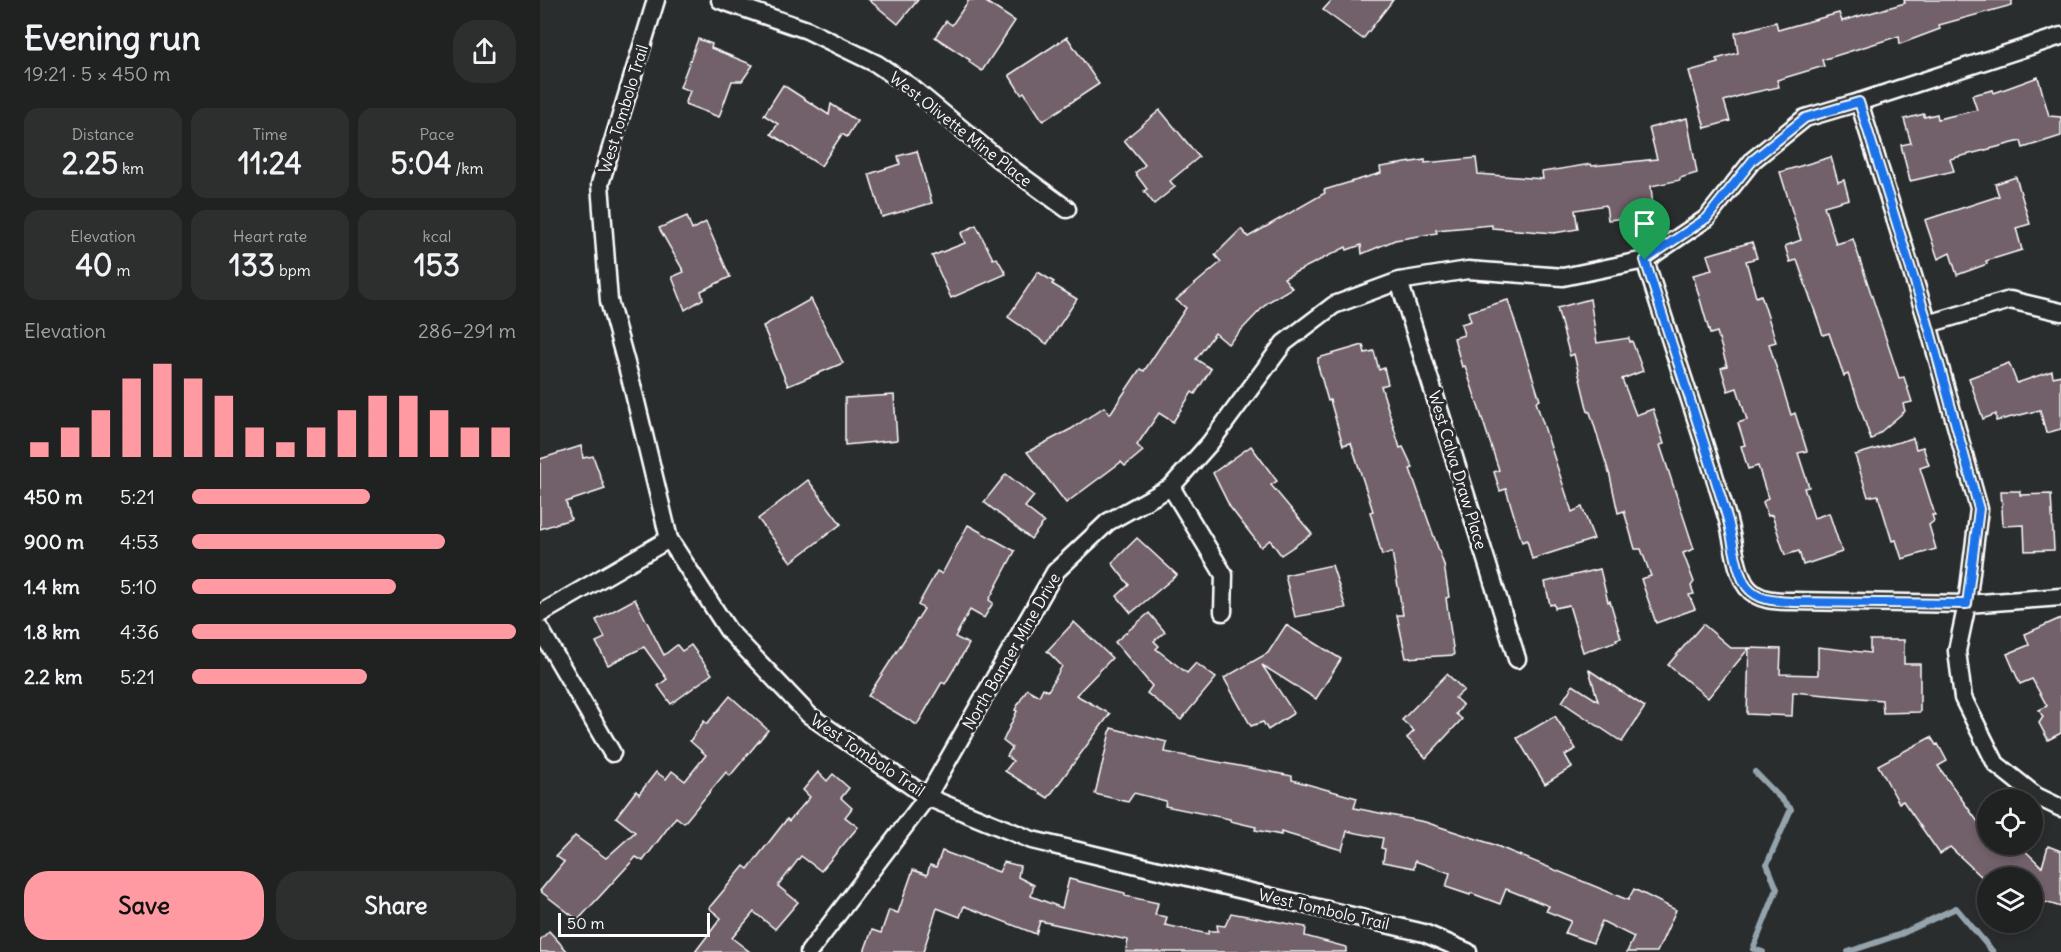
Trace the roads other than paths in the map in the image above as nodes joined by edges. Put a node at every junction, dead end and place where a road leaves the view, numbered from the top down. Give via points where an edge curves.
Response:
1 (656, 0) edge
2 (720, 0) edge
3 (2061, 36) edge
4 (1859, 102) junction
5 (1066, 209) dead end
6 (1645, 260) junction
7 (1399, 281) junction
8 (2061, 312) edge
9 (1928, 324) junction
10 (1171, 487) junction
11 (669, 539) junction
12 (2061, 597) edge
13 (1967, 604) junction
14 (1222, 612) dead end
15 (540, 614) edge
16 (540, 629) edge
17 (1517, 659) dead end
18 (612, 753) dead end
19 (927, 797) junction
20 (2061, 808) edge
21 (809, 952) edge
22 (1468, 952) edge

1 - 11 street, West Tombolo Trail via 600,184 609,301
2 - 5 street, West Olivette Mine Place via 807,30 877,64
3 - 4 street, North Banner Mine Drive
4 - 6 street, North Banner Mine Drive via 1805,118 1753,160 1707,218
4 - 9 street
6 - 7 street, North Banner Mine Drive via 1563,277 1468,270
6 - 13 street via 1745,584 1758,597 1793,602
7 - 10 street, North Banner Mine Drive via 1334,305 1284,343 1210,443
7 - 17 street, West Calva Draw Place
8 - 9 street via 2010,300
9 - 13 street via 1979,509
10 - 14 street via 1224,575
10 - 19 street, North Banner Mine Drive via 1108,522 1055,572
11 - 15 street
11 - 19 street, West Tombolo Trail via 728,630 809,716
12 - 13 street
13 - 20 street via 1957,651 1963,698 1996,764 2036,796
16 - 18 street
19 - 21 street, North Banner Mine Drive
19 - 22 street, West Tombolo Trail via 1032,840 1424,933

